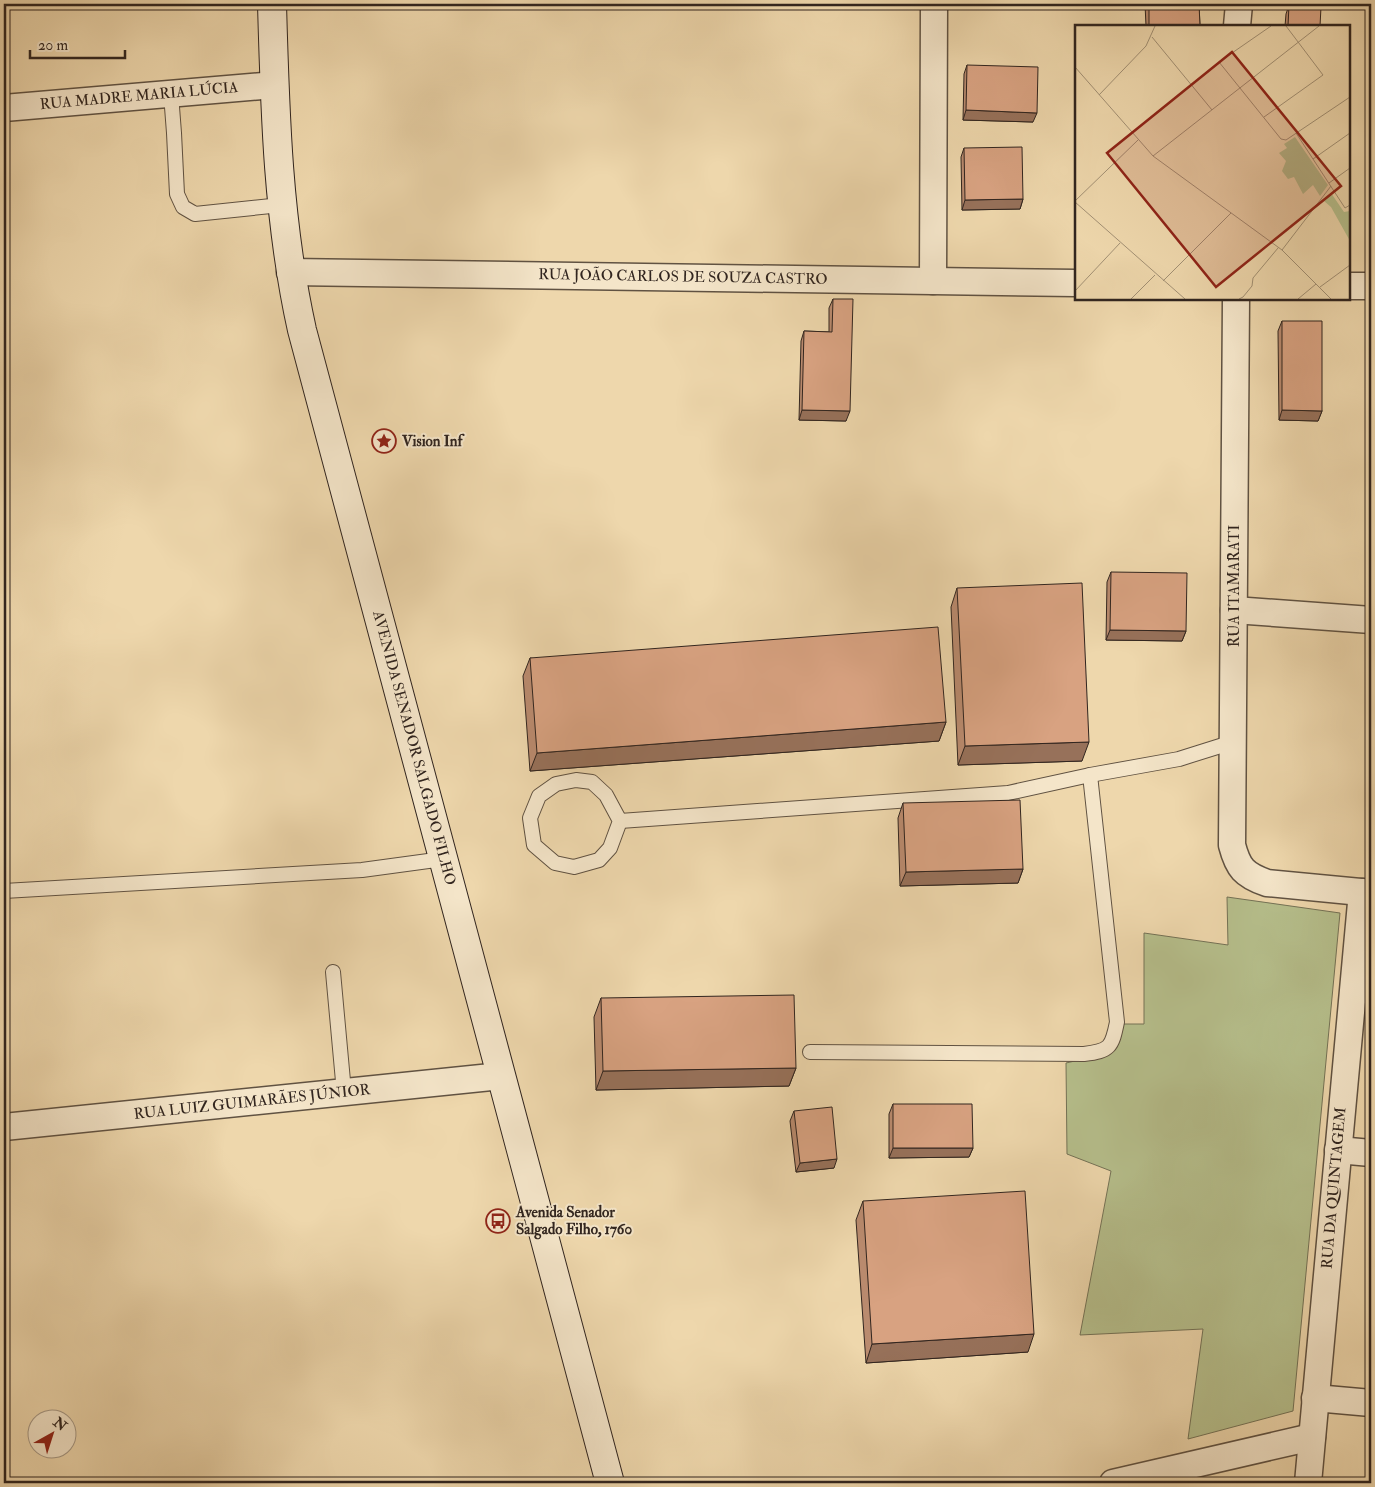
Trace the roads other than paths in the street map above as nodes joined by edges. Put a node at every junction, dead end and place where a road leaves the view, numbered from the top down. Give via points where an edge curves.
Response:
1 (272, 4) edge
2 (934, 4) edge
3 (1239, 4) edge
4 (1238, 25) edge
5 (274, 85) junction
6 (171, 94) junction
7 (4, 108) edge
8 (281, 205) junction
9 (290, 272) junction
10 (933, 281) junction
11 (1075, 283) edge
12 (1350, 286) edge
13 (1371, 286) edge
14 (1236, 300) edge
15 (1234, 610) junction
16 (1371, 620) edge
17 (1233, 742) junction
18 (1090, 775) junction
19 (620, 821) junction
20 (443, 859) junction
21 (4, 891) edge
22 (1366, 893) edge
23 (333, 972) dead end
24 (810, 1052) dead end
25 (501, 1076) junction
26 (344, 1092) junction
27 (4, 1127) edge
28 (1338, 1150) junction
29 (1371, 1153) edge
30 (1315, 1398) junction
31 (1371, 1403) edge
32 (1312, 1437) junction
33 (610, 1483) edge
34 (1113, 1483) edge
35 (1308, 1483) edge

1 - 5 main road, AVENIDA SENADOR SALGADO FILHO
2 - 10 street
3 - 4 street
5 - 6 street, RUA MADRE MARIA LÚCIA
5 - 8 main road, AVENIDA SENADOR SALGADO FILHO
6 - 7 street, RUA MADRE MARIA LÚCIA
6 - 8 lane via 177,194 183,207 195,214
8 - 9 main road, AVENIDA SENADOR SALGADO FILHO
9 - 10 street, RUA JOÃO CARLOS DE SOUZA CASTRO
9 - 20 main road, AVENIDA SENADOR SALGADO FILHO via 308,354
10 - 11 street, RUA JOÃO CARLOS DE SOUZA CASTRO
12 - 13 street
14 - 15 street, RUA ITAMARATI
15 - 16 street
15 - 17 street, RUA ITAMARATI
17 - 18 lane via 1179,759
17 - 22 street, RUA ITAMARATI via 1232,845 1236,860 1244,871 1267,883
18 - 19 lane via 1008,793
18 - 24 lane via 1117,1022 1113,1041 1102,1052
19 - 19 lane via 610,848 599,860 574,867 555,863 534,845 530,818 540,796 556,784 576,780 592,782 606,795
20 - 21 lane via 362,870
20 - 25 main road, AVENIDA SENADOR SALGADO FILHO
22 - 28 street, RUA DA QUINTAGEM
23 - 26 lane
25 - 26 street, RUA LUIZ GUIMARÃES JÚNIOR
25 - 33 main road, AVENIDA SENADOR SALGADO FILHO
26 - 27 street, RUA LUIZ GUIMARÃES JÚNIOR
28 - 29 street
28 - 30 street, RUA DA QUINTAGEM
30 - 31 street
30 - 32 street, RUA DA QUINTAGEM
32 - 34 street
32 - 35 street, RUA DA QUINTAGEM

